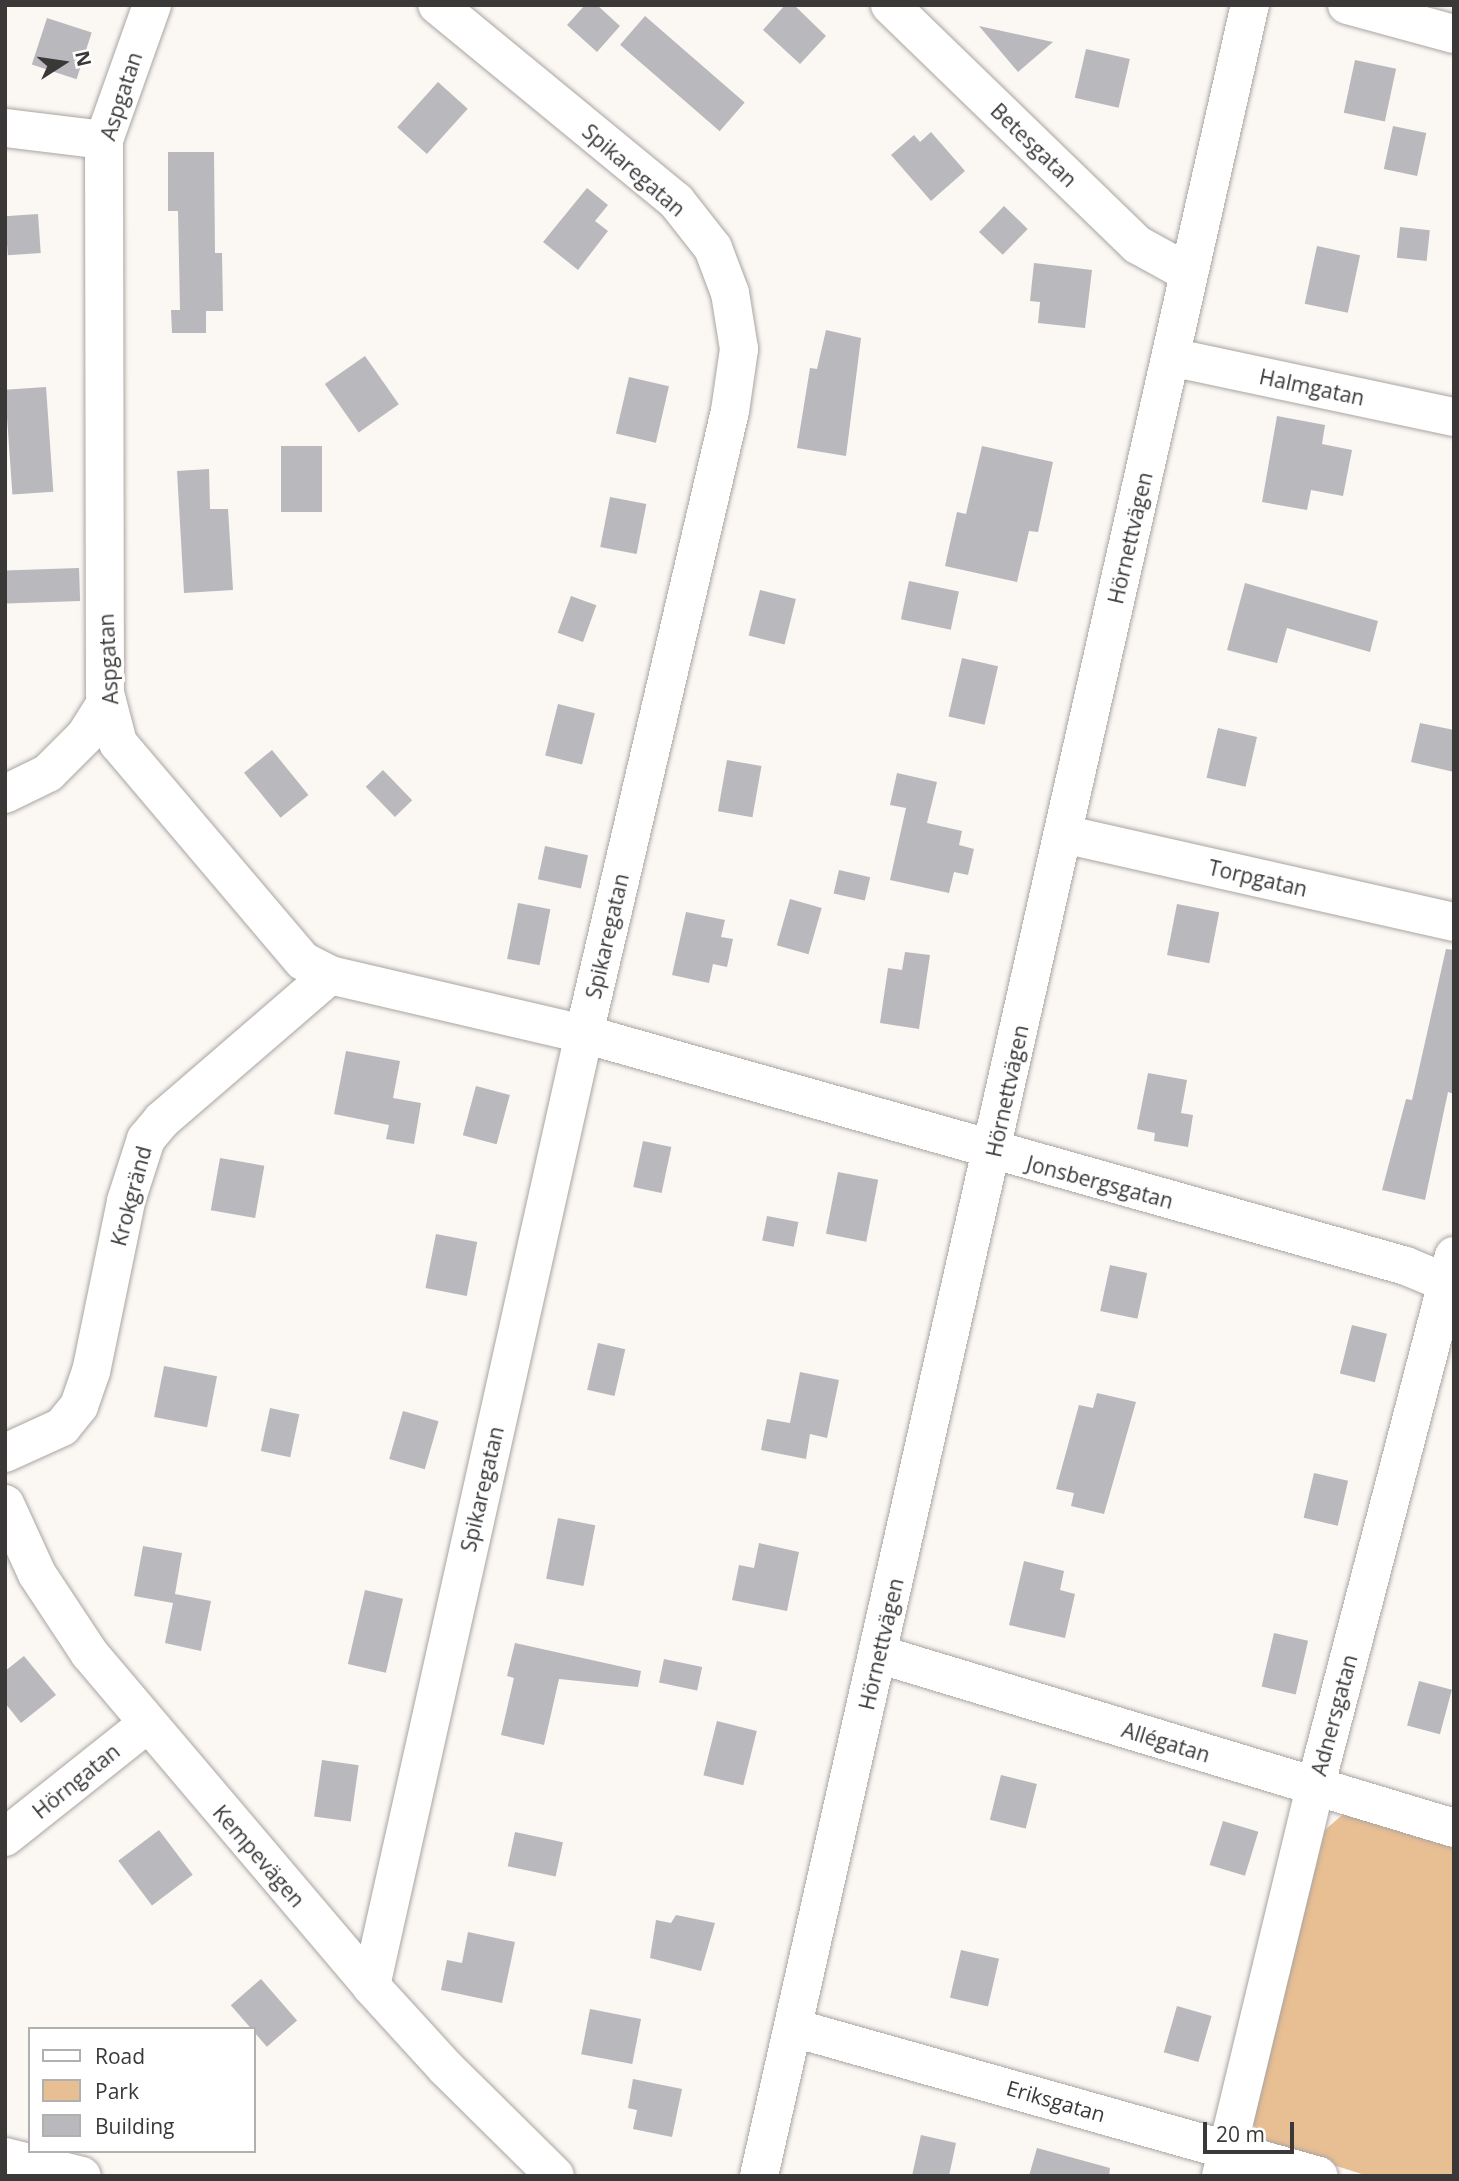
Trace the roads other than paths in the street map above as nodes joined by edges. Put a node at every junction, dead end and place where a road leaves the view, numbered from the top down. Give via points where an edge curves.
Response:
1 (152, 5) edge
2 (437, 5) edge
3 (890, 5) edge
4 (1250, 5) edge
5 (1347, 5) edge
6 (1454, 34) edge
7 (5, 128) edge
8 (104, 140) junction
9 (1187, 272) junction
10 (1171, 357) junction
11 (1454, 417) edge
12 (107, 701) junction
13 (5, 794) edge
14 (1063, 834) junction
15 (1454, 922) edge
16 (331, 975) junction
17 (584, 1034) junction
18 (994, 1153) junction
19 (1451, 1275) edge
20 (5, 1453) edge
21 (5, 1504) edge
22 (878, 1654) junction
23 (148, 1724) junction
24 (1315, 1788) junction
25 (1454, 1828) edge
26 (5, 1837) edge
27 (371, 1986) junction
28 (794, 2028) junction
29 (5, 2157) edge
30 (1225, 2163) edge
31 (547, 2174) edge
32 (82, 2176) edge
33 (760, 2176) edge
34 (1319, 2176) edge

1 - 8 street, Aspgatan
2 - 17 street, Spikaregatan via 676,201 713,248 730,293 739,349 730,411
3 - 9 street, Betesgatan via 1138,245
4 - 9 street, Hörnettvägen
5 - 6 street
7 - 8 street
8 - 12 street, Aspgatan
9 - 10 street, Hörnettvägen
10 - 11 street, Halmgatan
10 - 14 street, Hörnettvägen
12 - 13 street via 85,736 48,773
12 - 16 street, Aspgatan via 118,743 303,961
14 - 15 street, Torpgatan
14 - 18 street, Hörnettvägen
16 - 17 street, Aspgatan
16 - 20 street, Krokgränd via 162,1120 146,1139 126,1201 91,1371 79,1406 62,1427
17 - 18 street, Jonsbergsgatan
17 - 27 street, Spikaregatan
18 - 19 street, Jonsbergsgatan
18 - 22 street, Hörnettvägen
19 - 24 street, Adnersgatan
21 - 23 street, Kempevägen via 37,1574 89,1653
22 - 24 street, Allégatan
22 - 28 street, Hörnettvägen
23 - 26 street, Hörngatan
23 - 27 street, Kempevägen
24 - 25 street, Allégatan
24 - 30 street, Adnersgatan
27 - 31 street, Kempevägen
28 - 30 street, Eriksgatan
28 - 33 street, Hörnettvägen
29 - 32 street
30 - 34 street, Eriksgatan

